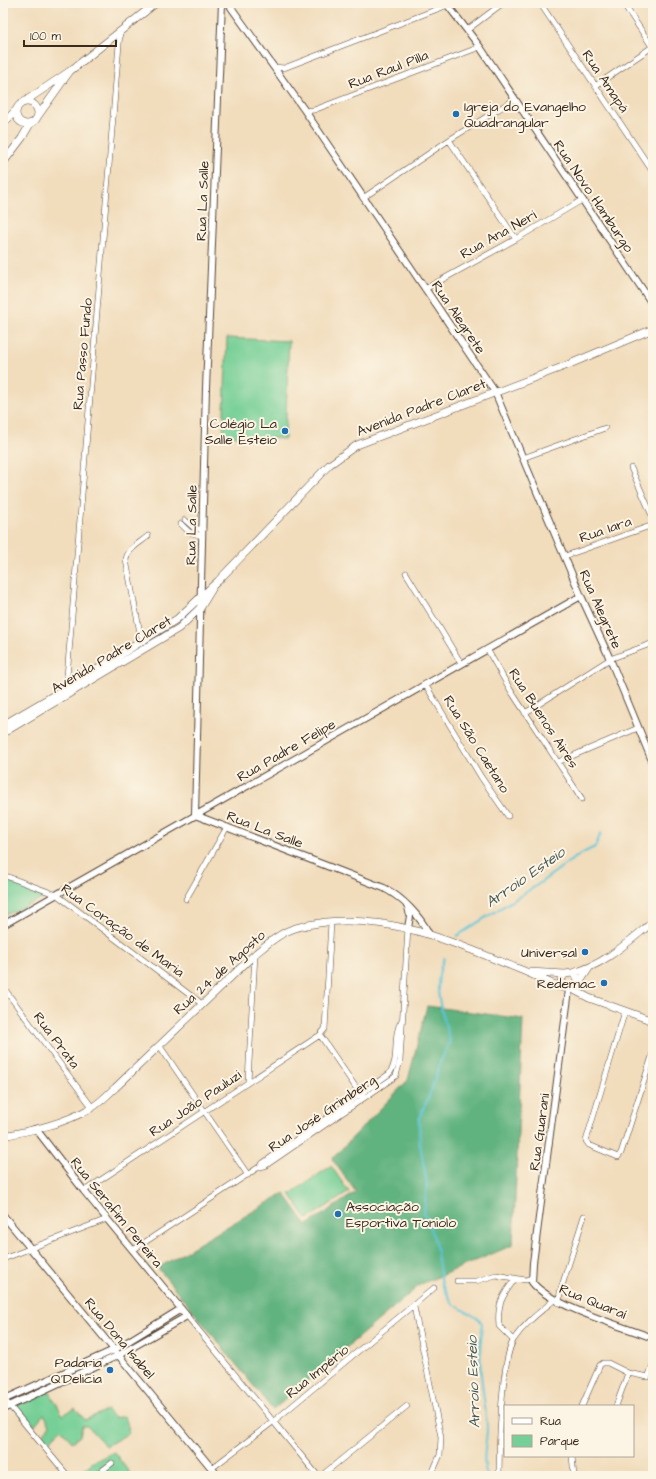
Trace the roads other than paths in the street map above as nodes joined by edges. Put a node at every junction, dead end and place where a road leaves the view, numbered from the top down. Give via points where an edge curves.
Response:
1 (156, 3) edge
2 (222, 3) edge
3 (228, 3) edge
4 (502, 3) edge
5 (540, 3) edge
6 (623, 3) edge
7 (447, 4) edge
8 (467, 30) junction
9 (120, 32) junction
10 (480, 47) junction
11 (653, 47) edge
12 (274, 67) junction
13 (70, 71) junction
14 (50, 84) junction
15 (595, 86) junction
16 (57, 90) junction
17 (515, 99) junction
18 (24, 102) junction
19 (16, 110) junction
20 (305, 111) junction
21 (38, 116) junction
22 (24, 122) junction
23 (4, 123) edge
24 (449, 140) junction
25 (3, 163) edge
26 (653, 172) edge
27 (363, 198) junction
28 (582, 200) junction
29 (516, 239) junction
30 (425, 289) junction
31 (653, 305) edge
32 (653, 329) edge
33 (495, 392) junction
34 (605, 428) dead end
35 (523, 458) junction
36 (630, 468) dead end
37 (653, 518) edge
38 (185, 520) dead end
39 (181, 524) dead end
40 (653, 525) edge
41 (203, 533) junction
42 (148, 536) dead end
43 (565, 556) junction
44 (406, 573) dead end
45 (218, 581) junction
46 (202, 594) junction
47 (581, 596) junction
48 (200, 607) junction
49 (144, 641) junction
50 (653, 643) edge
51 (487, 649) junction
52 (610, 659) junction
53 (461, 663) junction
54 (425, 684) junction
55 (71, 688) junction
56 (50, 701) junction
57 (525, 713) junction
58 (3, 725) edge
59 (638, 728) junction
60 (3, 733) edge
61 (558, 762) junction
62 (653, 763) edge
63 (582, 799) dead end
64 (195, 816) junction
65 (508, 816) dead end
66 (226, 827) junction
67 (3, 875) edge
68 (57, 895) junction
69 (186, 899) dead end
70 (408, 907) junction
71 (331, 922) junction
72 (653, 922) edge
73 (3, 925) edge
74 (408, 928) junction
75 (429, 934) junction
76 (256, 954) junction
77 (590, 966) junction
78 (527, 972) junction
79 (572, 973) junction
80 (564, 974) junction
81 (3, 987) edge
82 (572, 987) junction
83 (202, 1004) junction
84 (625, 1011) junction
85 (402, 1020) junction
86 (653, 1021) edge
87 (320, 1034) junction
88 (159, 1045) junction
89 (653, 1053) edge
90 (248, 1081) junction
91 (360, 1094) junction
92 (364, 1098) junction
93 (92, 1107) junction
94 (205, 1111) junction
95 (36, 1129) junction
96 (3, 1136) edge
97 (259, 1167) junction
98 (248, 1175) junction
99 (84, 1191) junction
100 (3, 1215) edge
101 (584, 1216) dead end
102 (107, 1219) junction
103 (31, 1248) junction
104 (133, 1250) junction
105 (3, 1259) edge
106 (531, 1278) junction
107 (515, 1279) junction
108 (457, 1281) dead end
109 (434, 1288) dead end
110 (557, 1301) junction
111 (414, 1307) junction
112 (181, 1309) junction
113 (188, 1316) junction
114 (653, 1338) edge
115 (513, 1340) junction
116 (114, 1350) junction
117 (119, 1355) junction
118 (87, 1361) junction
119 (653, 1365) edge
120 (91, 1368) junction
121 (59, 1373) junction
122 (628, 1373) junction
123 (63, 1381) junction
124 (32, 1387) junction
125 (35, 1394) junction
126 (4, 1400) edge
127 (582, 1405) edge
128 (616, 1405) edge
129 (10, 1406) junction
130 (407, 1406) dead end
131 (3, 1409) edge
132 (274, 1421) junction
133 (572, 1457) edge
134 (112, 1463) dead end
135 (212, 1468) junction
136 (68, 1476) edge
137 (95, 1476) edge
138 (218, 1476) edge
139 (318, 1476) edge
140 (321, 1476) edge
141 (431, 1476) edge
142 (499, 1476) edge
143 (574, 1476) edge

1 - 9 main road
2 - 41 street, Rua La Salle via 206,388
3 - 12 street, Rua Alegrete
4 - 8 street
5 - 15 street, Rua Amapá
6 - 11 street
7 - 8 street, Rua Novo Hamburgo
7 - 12 street via 284,68
8 - 10 street, Rua Novo Hamburgo
9 - 13 main road
9 - 55 street, Rua Passo Fundo via 68,678
10 - 17 street, Rua Novo Hamburgo
10 - 20 street, Rua Raul Pilla via 314,110
11 - 15 street
12 - 20 street, Rua Alegrete
13 - 14 main road
13 - 16 main road
14 - 16 main road
14 - 18 main road
15 - 26 street, Rua Amapá
16 - 21 main road
17 - 24 street
17 - 28 street, Rua Novo Hamburgo
18 - 19 main road
18 - 21 main road via 34,103 38,109
19 - 22 main road
19 - 23 main road
20 - 27 street, Rua Alegrete
21 - 22 main road
22 - 23 main road
22 - 25 main road via 22,138
24 - 27 street
24 - 29 street
27 - 30 street, Rua Alegrete
28 - 29 street, Rua Ana Neri
28 - 31 street, Rua Novo Hamburgo
29 - 30 street, Rua Ana Neri
30 - 33 street, Rua Alegrete
32 - 33 main road, Avenida Padre Claret
33 - 35 street, Rua Alegrete
33 - 45 main road, Avenida Padre Claret via 372,438 340,455
34 - 35 street
35 - 43 street, Rua Alegrete
36 - 37 street
38 - 41 street
39 - 41 street via 189,532
40 - 43 street, Rua Iara
41 - 46 street, Rua La Salle
42 - 49 street via 130,550 126,560 140,633
43 - 47 street, Rua Alegrete
44 - 53 street
45 - 46 main road, Avenida Padre Claret
45 - 48 main road, Avenida Padre Claret
46 - 48 street, Rua La Salle
46 - 49 main road, Avenida Padre Claret via 177,618
47 - 51 street, Rua Padre Felipe
47 - 52 street, Rua Alegrete
48 - 55 main road, Avenida Padre Claret via 179,628
48 - 64 street, Rua La Salle
49 - 55 main road, Avenida Padre Claret
50 - 52 street
51 - 53 street, Rua Padre Felipe
51 - 57 street, Rua Buenos Aires
52 - 57 street
52 - 59 street, Rua Alegrete
53 - 54 street, Rua Padre Felipe
54 - 64 street, Rua Padre Felipe
54 - 65 street, Rua São Caetano via 481,777
55 - 56 main road, Avenida Padre Claret
55 - 56 main road, Avenida Padre Claret via 66,696
56 - 58 main road, Avenida Padre Claret
56 - 60 main road, Avenida Padre Claret
57 - 61 street, Rua Buenos Aires
59 - 61 street
59 - 62 street, Rua Alegrete
61 - 63 street, Rua Buenos Aires
64 - 66 street, Rua La Salle
64 - 68 street, Rua Padre Felipe
66 - 69 street
66 - 70 street, Rua La Salle via 384,888
67 - 68 street, Rua Coração de Maria
68 - 73 street, Rua Padre Felipe
68 - 83 street, Rua Coração de Maria
70 - 74 street
70 - 75 street, Rua La Salle via 424,924
71 - 74 main road, Rua 24 de Agosto via 370,921
71 - 76 main road, Rua 24 de Agosto via 305,925 290,930 276,937
71 - 87 street via 325,1029
72 - 77 main road via 612,954
74 - 75 main road, Rua 24 de Agosto
74 - 85 street
75 - 78 main road, Rua 24 de Agosto
76 - 83 main road, Rua 24 de Agosto
76 - 90 street
77 - 79 main road
77 - 82 main road
78 - 80 main road, Rua 24 de Agosto
78 - 82 main road, Rua 24 de Agosto via 549,984
79 - 80 main road, Rua 24 de Agosto
79 - 82 main road via 578,978
80 - 82 main road via 561,982
81 - 93 street, Rua Prata
82 - 84 main road, Rua 24 de Agosto via 590,998
82 - 106 street, Rua Guarani
83 - 88 main road, Rua 24 de Agosto
84 - 86 main road, Rua 24 de Agosto
84 - 89 street via 586,1141 589,1145 618,1157 621,1153
85 - 91 street, Rua José Grimberg via 397,1026 394,1067 390,1074
85 - 92 street, Rua José Grimberg via 400,1061 396,1076
87 - 90 street, Rua João Pauluzi
87 - 91 street
88 - 93 main road, Rua 24 de Agosto
88 - 94 street
90 - 94 street, Rua João Pauluzi
91 - 92 street
91 - 97 street, Rua José Grimberg via 262,1162
92 - 97 street, Rua José Grimberg via 265,1166
93 - 95 main road, Rua 24 de Agosto via 72,1118
94 - 98 street
94 - 99 street, Rua João Pauluzi
95 - 96 main road, Rua 24 de Agosto
95 - 99 street, Rua Serafim Pereira
97 - 98 street, Rua José Grimberg
98 - 104 street, Rua José Grimberg
99 - 102 street, Rua Serafim Pereira
100 - 103 street, Rua Dona Isabel
101 - 110 street
102 - 103 street
102 - 104 street, Rua Serafim Pereira
103 - 105 street
103 - 116 street, Rua Dona Isabel
104 - 112 street, Rua Serafim Pereira
106 - 107 street
106 - 110 street, Rua Quaraí via 537,1287
107 - 108 street via 496,1275 476,1282
107 - 115 street via 501,1300 498,1310 499,1326
109 - 111 street, Rua Império
110 - 114 street, Rua Quaraí
110 - 115 street via 532,1318
111 - 132 street, Rua Império
111 - 141 street via 442,1437 440,1455
112 - 113 street, Rua Serafim Pereira
112 - 116 street
113 - 117 street
113 - 132 street
115 - 142 street via 505,1370
116 - 117 street, Rua Dona Isabel
116 - 118 street
117 - 120 street
117 - 135 street, Rua Dona Isabel
118 - 120 street
118 - 121 street
119 - 122 street via 648,1377
120 - 123 street
121 - 123 street
121 - 124 street
122 - 127 street via 603,1363
122 - 128 street
123 - 125 street
124 - 125 street
124 - 126 street
125 - 129 street
126 - 129 street
129 - 131 street
129 - 136 street
130 - 140 street
132 - 135 street, Rua Império
132 - 139 street
133 - 143 street
134 - 137 street
135 - 138 street, Rua Dona Isabel

